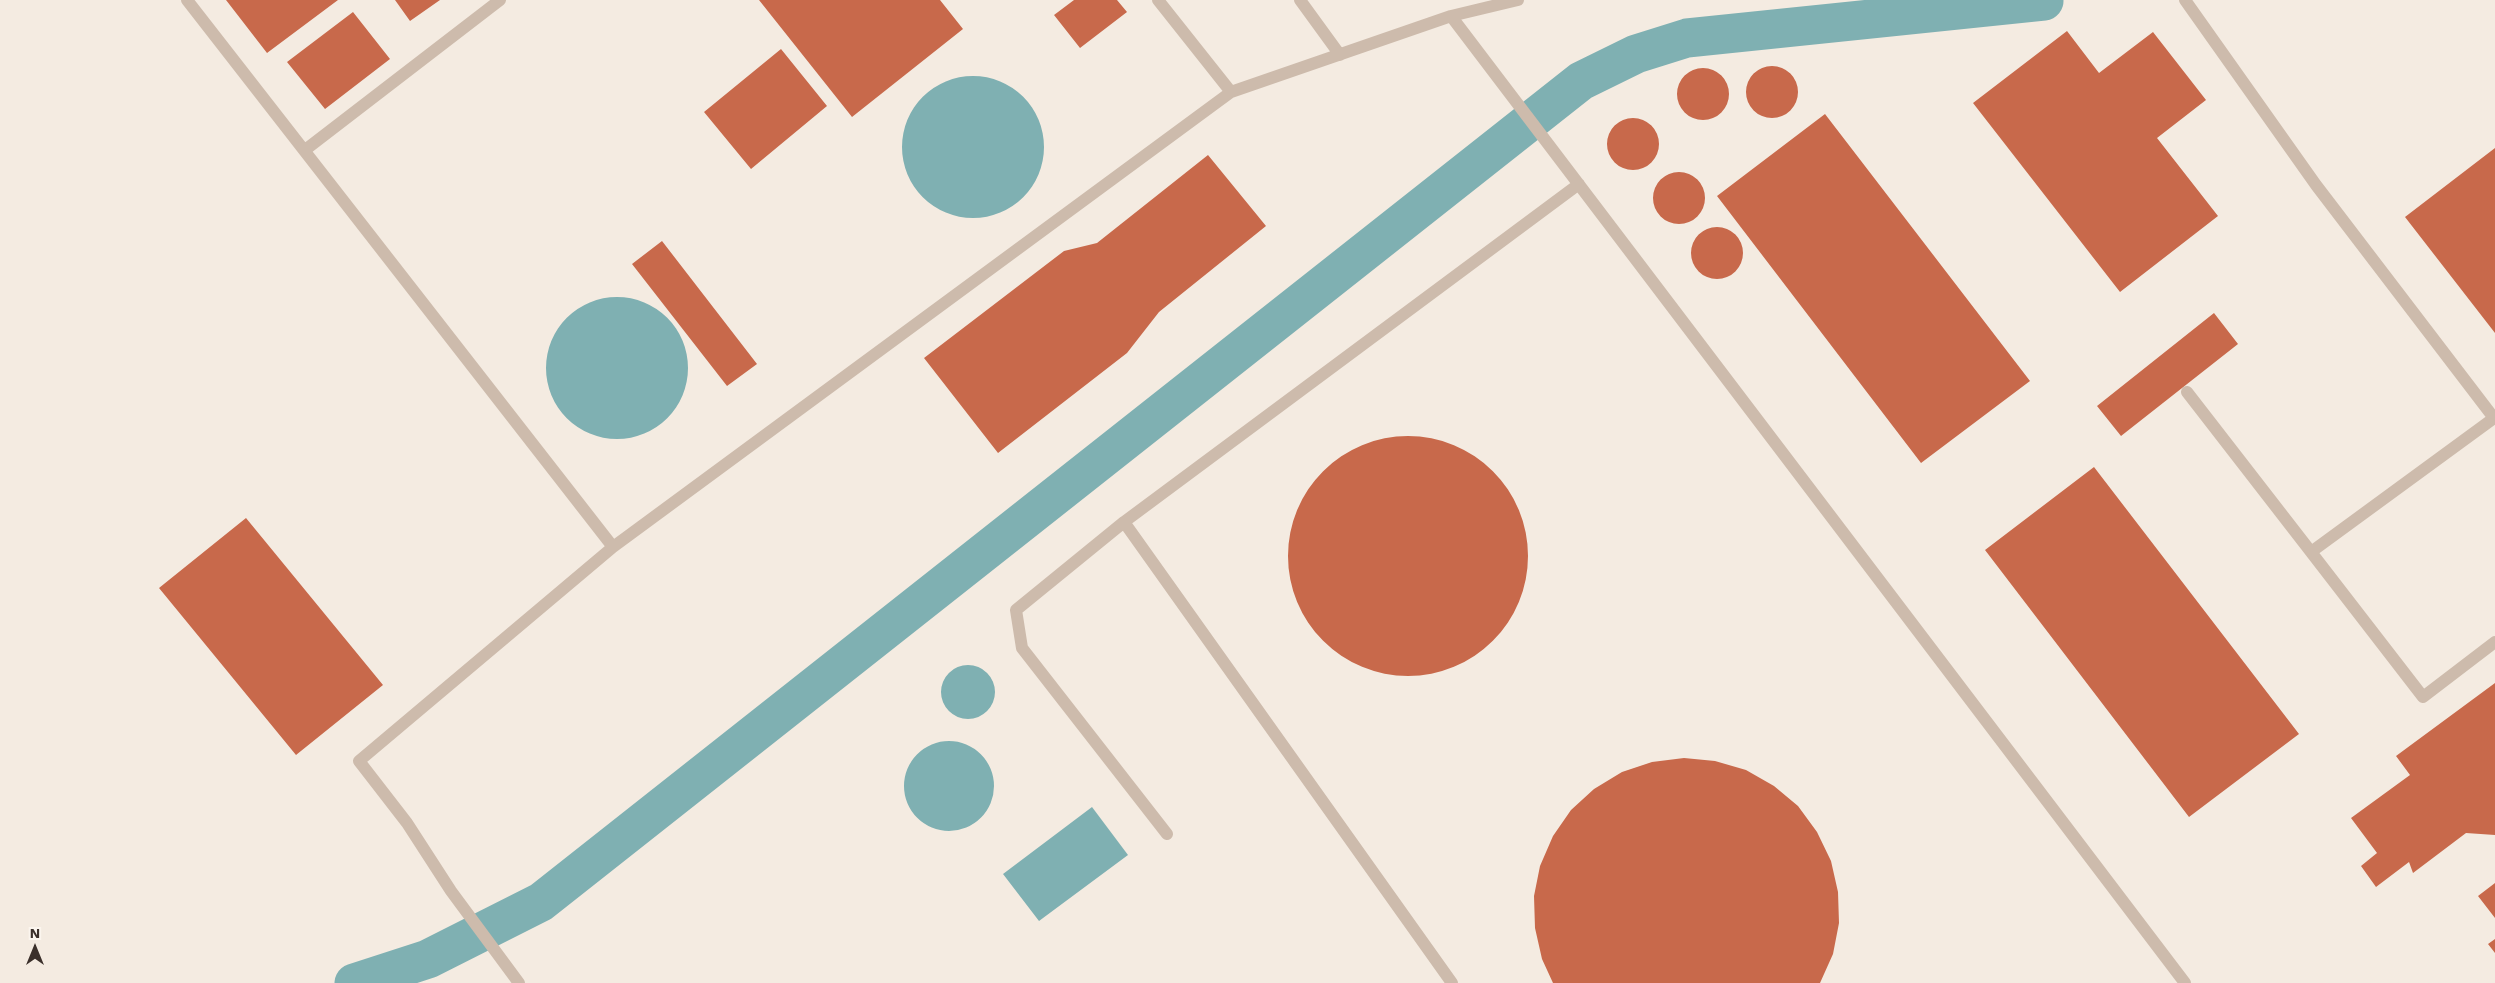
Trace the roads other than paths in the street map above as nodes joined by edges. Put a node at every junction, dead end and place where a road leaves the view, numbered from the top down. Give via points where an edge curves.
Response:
1 (187, 0) edge
2 (500, 0) edge
3 (1158, 0) edge
4 (1300, 0) edge
5 (1518, 0) edge
6 (2185, 0) edge
7 (1451, 16) junction
8 (1340, 55) junction
9 (1231, 92) junction
10 (305, 150) junction
11 (1579, 184) junction
12 (2187, 392) dead end
13 (2494, 419) edge
14 (1124, 522) junction
15 (613, 547) junction
16 (2310, 552) junction
17 (2495, 642) edge
18 (1167, 834) dead end
19 (515, 978) edge
20 (1452, 983) edge
21 (2185, 983) edge

1 - 10 lane
2 - 10 lane
3 - 9 lane
4 - 8 lane
5 - 7 lane
6 - 13 lane via 2316,185
7 - 8 lane
7 - 11 lane
8 - 9 lane
9 - 15 lane
10 - 15 lane
11 - 14 lane
11 - 21 lane
12 - 16 lane
13 - 16 lane
14 - 18 lane via 1016,610 1022,648
14 - 20 lane
15 - 19 lane via 359,761 407,823 451,891
16 - 17 lane via 2423,697

